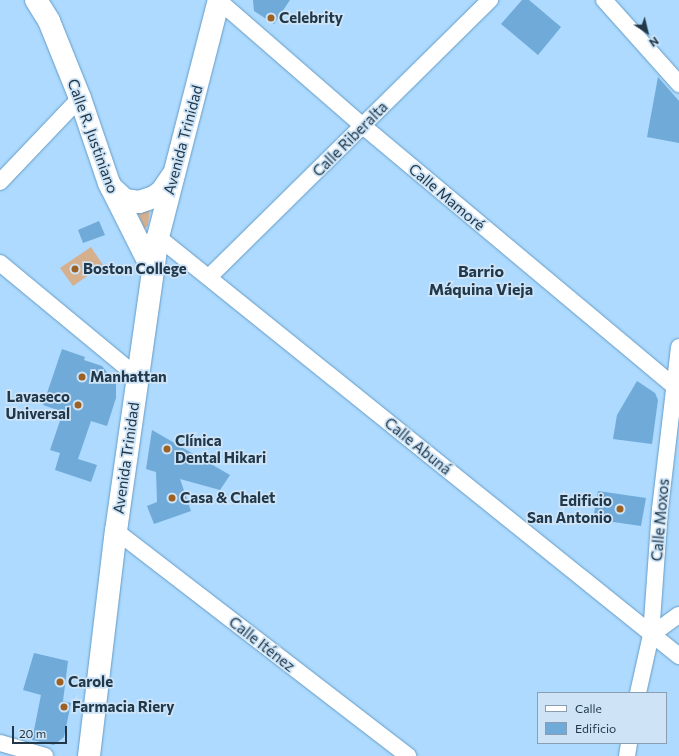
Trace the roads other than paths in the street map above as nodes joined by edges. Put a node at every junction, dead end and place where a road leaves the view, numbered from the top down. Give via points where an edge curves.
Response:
1 (36, 0) edge
2 (219, 0) edge
3 (490, 0) edge
4 (604, 0) edge
5 (679, 84) edge
6 (80, 98) junction
7 (362, 126) junction
8 (174, 174) junction
9 (0, 182) edge
10 (109, 183) junction
11 (158, 237) junction
12 (0, 263) edge
13 (153, 271) junction
14 (209, 277) junction
15 (679, 347) edge
16 (138, 377) junction
17 (676, 388) edge
18 (116, 531) junction
19 (679, 615) edge
20 (651, 634) junction
21 (679, 656) edge
22 (638, 692) edge
23 (0, 743) edge
24 (629, 744) edge
25 (45, 756) edge
26 (89, 756) edge
27 (408, 756) edge
28 (627, 756) edge

1 - 6 main road, Calle R. Justiniano via 49,21
2 - 7 street, Calle Mamoré
2 - 8 main road, Avenida Trinidad
3 - 7 street, Calle Riberalta
4 - 5 street
6 - 9 street
6 - 10 main road, Calle R. Justiniano
7 - 14 street, Calle Riberalta
7 - 17 street, Calle Mamoré
8 - 10 main road via 162,191 139,202 120,197
8 - 11 main road, Avenida Trinidad
10 - 13 main road, Calle R. Justiniano
11 - 13 main road, Avenida Trinidad
11 - 14 street, Calle Abuná
12 - 16 street
13 - 16 main road, Avenida Trinidad
14 - 20 street, Calle Abuná
15 - 17 street, Calle Moxos
16 - 18 main road, Avenida Trinidad
17 - 20 street, Calle Moxos via 660,509
18 - 26 main road, Avenida Trinidad
18 - 27 street, Calle Iténez
19 - 20 street
20 - 21 street, Calle Abuná
20 - 22 street, Calle Moxos
23 - 25 street
24 - 28 street

